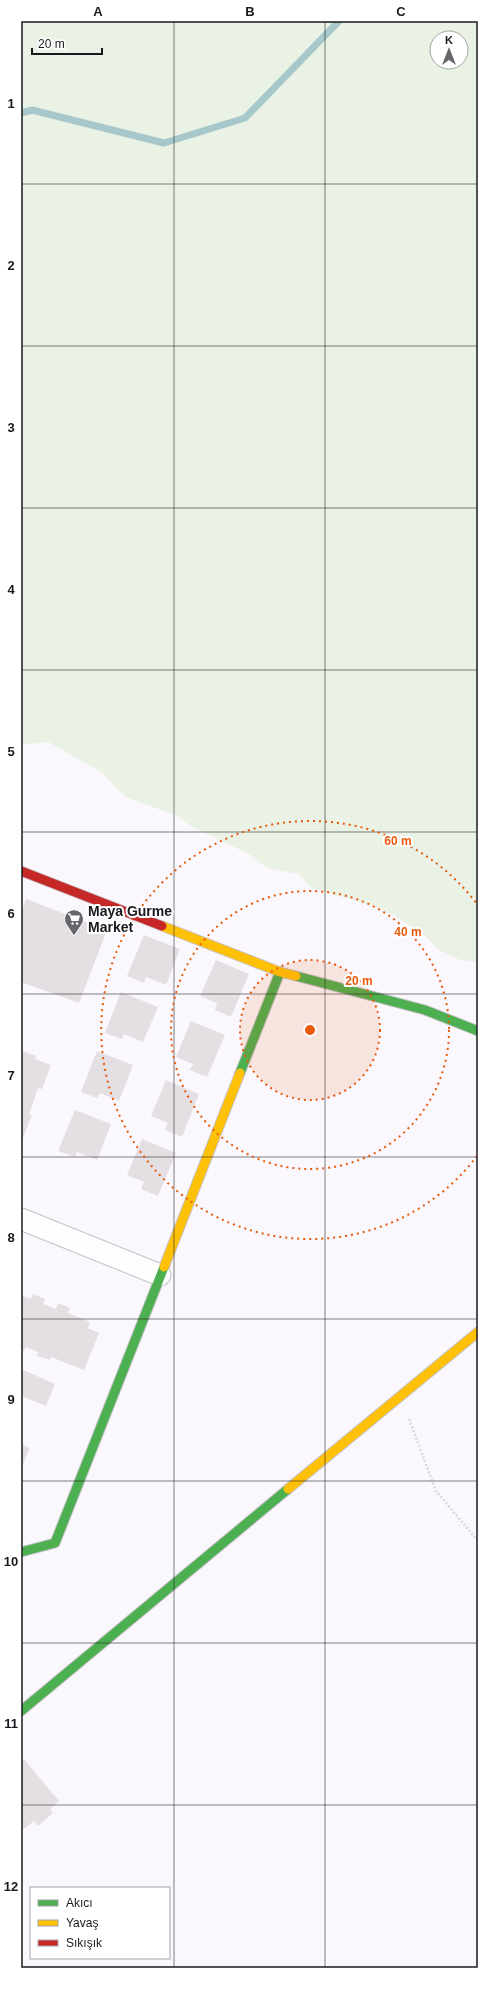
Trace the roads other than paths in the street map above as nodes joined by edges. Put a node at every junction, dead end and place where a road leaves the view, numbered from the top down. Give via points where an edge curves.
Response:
1 (21, 871) edge
2 (280, 972) junction
3 (478, 1032) edge
4 (21, 1219) edge
5 (160, 1275) junction
6 (478, 1332) edge
7 (21, 1552) edge
8 (21, 1711) edge

1 - 2 street
2 - 3 street via 425,1010
2 - 5 street
4 - 5 street
5 - 7 street via 55,1543
6 - 8 street

